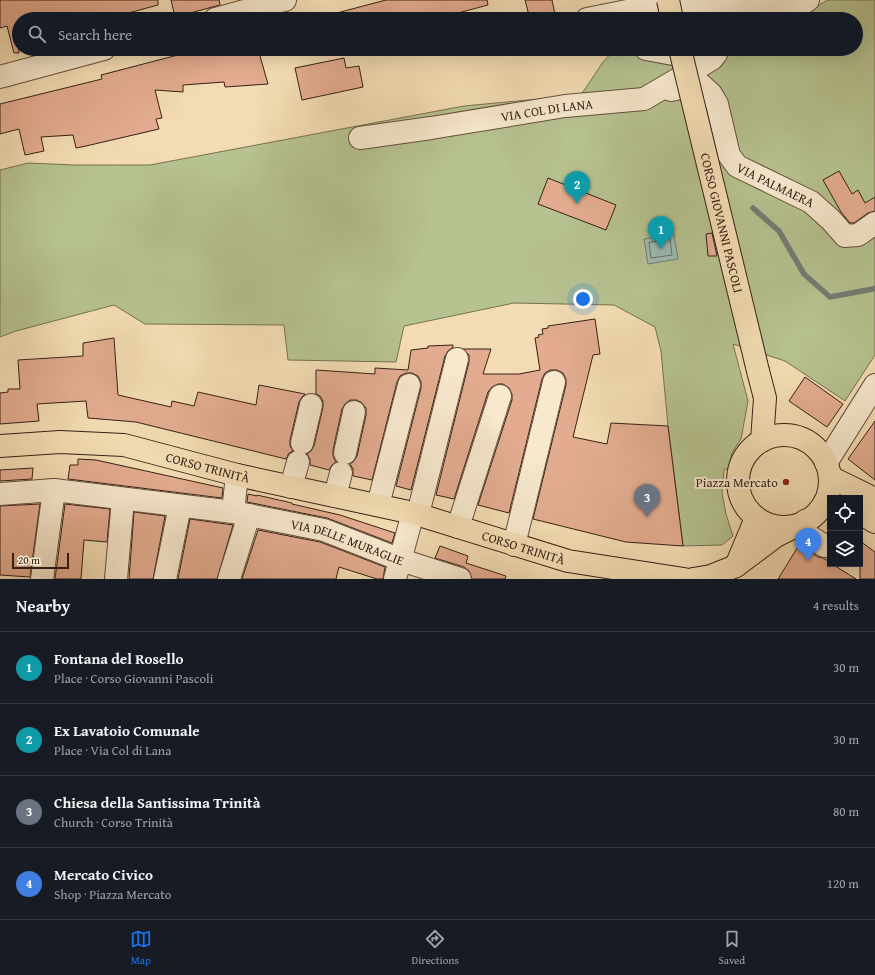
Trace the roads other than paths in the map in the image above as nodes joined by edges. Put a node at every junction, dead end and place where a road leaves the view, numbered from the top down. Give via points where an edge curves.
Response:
1 (285, 0) edge
2 (668, 0) edge
3 (808, 0) edge
4 (241, 12) edge
5 (622, 12) edge
6 (671, 12) edge
7 (78, 56) edge
8 (682, 56) edge
9 (714, 56) edge
10 (0, 77) edge
11 (644, 99) junction
12 (360, 138) dead end
13 (875, 223) edge
14 (457, 359) dead end
15 (554, 382) dead end
16 (409, 385) dead end
17 (875, 385) edge
18 (500, 396) dead end
19 (765, 398) junction
20 (311, 405) dead end
21 (354, 412) dead end
22 (791, 436) junction
23 (762, 441) junction
24 (0, 446) edge
25 (828, 470) junction
26 (237, 475) junction
27 (291, 487) junction
28 (54, 490) junction
29 (0, 494) edge
30 (335, 496) junction
31 (123, 499) junction
32 (875, 499) edge
33 (180, 506) junction
34 (378, 506) junction
35 (826, 507) edge
36 (241, 514) junction
37 (416, 514) junction
38 (863, 515) edge
39 (756, 518) junction
40 (875, 522) edge
41 (802, 523) junction
42 (458, 527) junction
43 (514, 545) junction
44 (824, 546) dead end
45 (736, 566) junction
46 (398, 569) edge
47 (705, 578) edge
48 (42, 579) edge
49 (116, 579) edge
50 (165, 579) edge
51 (228, 579) edge
52 (460, 579) edge
53 (684, 579) edge

1 - 4 street
2 - 6 main road, bridge
3 - 5 street via 799,6 703,4
7 - 10 street
8 - 19 main road, CORSO GIOVANNI PASCOLI, bridge
9 - 11 street, VIA COL DI LANA
11 - 12 street, VIA COL DI LANA via 565,106
11 - 13 street, VIA PALMAERA via 700,84 717,104 730,155 737,166 811,202 845,236 858,236
14 - 37 street
15 - 43 street
16 - 34 street
17 - 25 street
18 - 42 street
19 - 22 main road, CORSO GIOVANNI PASCOLI
19 - 23 main road, CORSO GIOVANNI PASCOLI
20 - 27 street
21 - 30 street
22 - 23 main road via 776,436
22 - 25 main road via 806,441 818,450
23 - 39 main road via 750,450 742,463 738,478 739,493 745,507
24 - 26 main road, CORSO TRINITÀ via 60,442 124,445
25 - 32 main road
25 - 35 main road via 829,492
26 - 27 main road, CORSO TRINITÀ
26 - 36 street
27 - 30 main road, CORSO TRINITÀ
28 - 29 street, VIA DELLE MURAGLIE
28 - 31 street, VIA DELLE MURAGLIE
28 - 48 street
30 - 34 main road, CORSO TRINITÀ
31 - 33 street, VIA DELLE MURAGLIE
31 - 49 street
33 - 36 street, VIA DELLE MURAGLIE
33 - 50 street
34 - 37 main road, CORSO TRINITÀ
35 - 41 main road
36 - 46 street, VIA DELLE MURAGLIE via 324,530
36 - 51 street
37 - 42 main road, CORSO TRINITÀ
37 - 46 street
38 - 40 main road
39 - 41 main road via 769,525 784,527
39 - 45 main road
41 - 44 street via 807,535
41 - 45 main road via 776,536
42 - 43 main road, CORSO TRINITÀ
43 - 53 main road, CORSO TRINITÀ via 568,561
45 - 47 main road
46 - 52 street, VIA DELLE MURAGLIE

